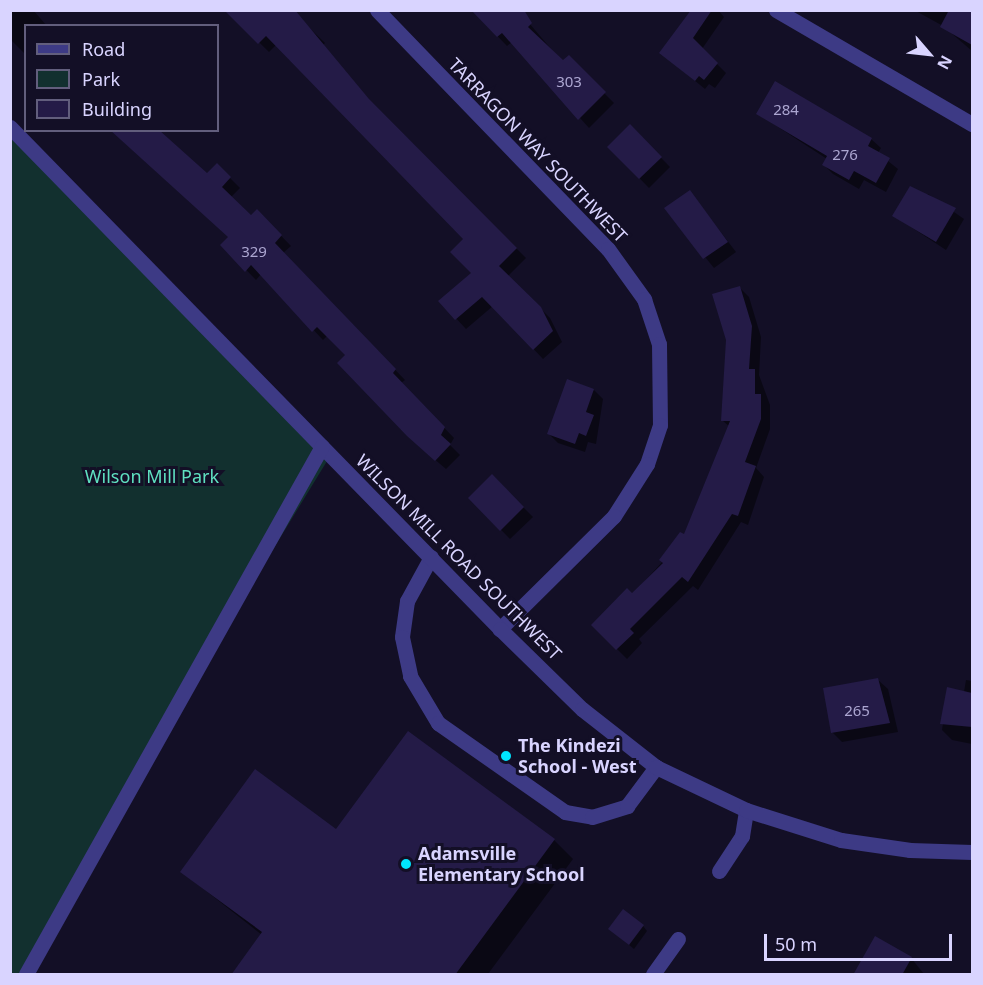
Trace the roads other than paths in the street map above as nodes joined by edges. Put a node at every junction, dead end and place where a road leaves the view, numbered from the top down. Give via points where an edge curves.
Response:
1 (377, 10) edge
2 (776, 10) edge
3 (972, 124) edge
4 (10, 127) edge
5 (322, 446) junction
6 (431, 557) junction
7 (500, 628) junction
8 (656, 767) junction
9 (746, 810) junction
10 (972, 852) edge
11 (719, 871) dead end
12 (678, 939) dead end
13 (26, 975) edge
14 (653, 975) edge

1 - 7 street, TARRAGON WAY SOUTHWEST via 608,249 644,299 659,344 660,425 647,464 614,516
2 - 3 street
4 - 5 street, WILSON MILL ROAD SOUTHWEST
5 - 6 street, WILSON MILL ROAD SOUTHWEST
5 - 13 street
6 - 7 street, WILSON MILL ROAD SOUTHWEST
6 - 8 street via 407,601 402,638 410,676 438,723 565,813 592,817 627,806
7 - 8 street, WILSON MILL ROAD SOUTHWEST via 582,710
8 - 9 street, WILSON MILL ROAD SOUTHWEST
9 - 10 street, WILSON MILL ROAD SOUTHWEST via 841,840 909,850
9 - 11 street via 742,836
12 - 14 street

